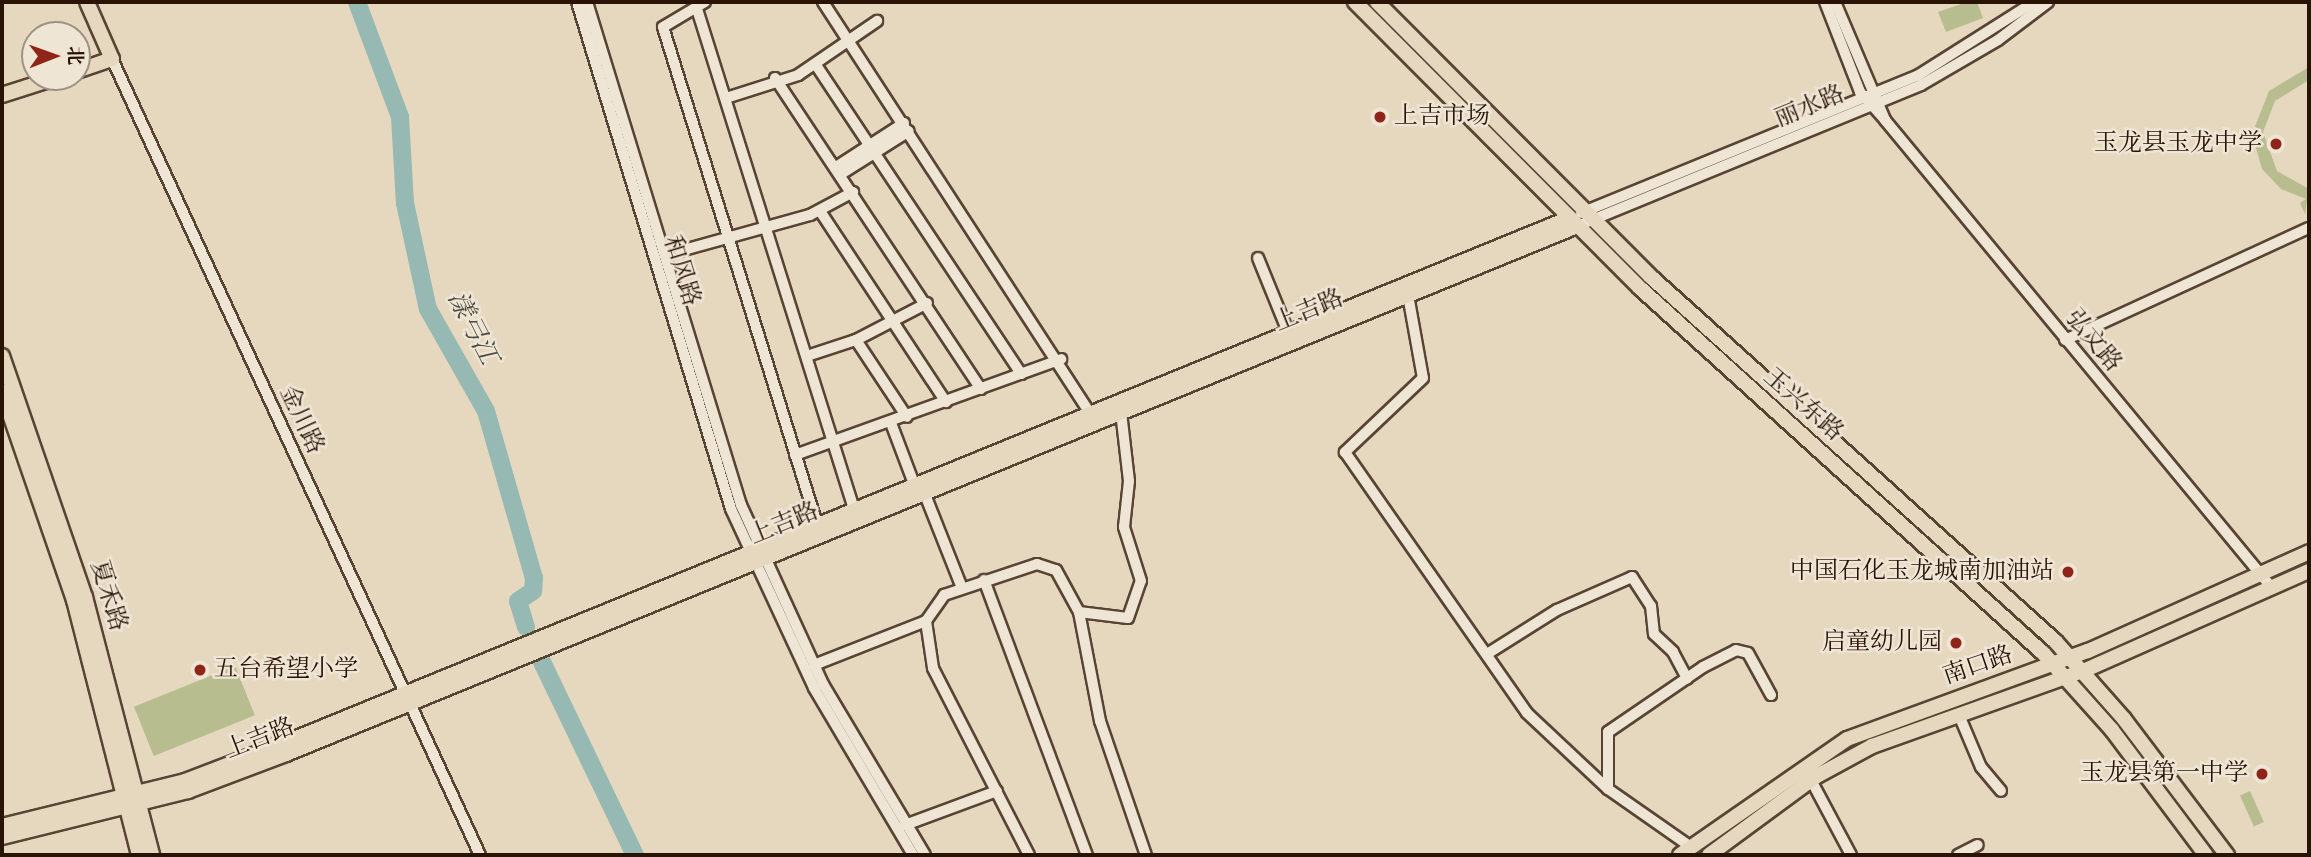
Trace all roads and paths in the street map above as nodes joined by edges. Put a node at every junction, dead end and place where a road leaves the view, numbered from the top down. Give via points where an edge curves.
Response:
1 (87, 2) edge
2 (577, 2) edge
3 (587, 2) edge
4 (823, 2) edge
5 (1355, 2) edge
6 (1377, 2) edge
7 (1825, 2) edge
8 (1835, 2) edge
9 (2034, 2) edge
10 (2048, 2) edge
11 (701, 5) edge
12 (877, 21) dead end
13 (850, 42) junction
14 (112, 59) junction
15 (816, 65) junction
16 (91, 66) edge
17 (777, 80) junction
18 (21, 89) edge
19 (2, 95) edge
20 (726, 98) junction
21 (1870, 100) junction
22 (906, 127) junction
23 (872, 149) junction
24 (838, 171) junction
25 (853, 192) junction
26 (820, 211) junction
27 (1587, 216) junction
28 (1571, 223) junction
29 (2309, 228) edge
30 (767, 229) junction
31 (727, 239) junction
32 (680, 251) dead end
33 (1258, 258) dead end
34 (1408, 295) junction
35 (928, 303) junction
36 (893, 322) junction
37 (1288, 332) junction
38 (856, 340) junction
39 (2065, 340) junction
40 (2, 356) edge
41 (807, 356) junction
42 (1061, 359) junction
43 (1021, 374) junction
44 (981, 389) junction
45 (2, 391) edge
46 (946, 402) junction
47 (1090, 412) junction
48 (1121, 412) junction
49 (907, 417) junction
50 (891, 424) junction
51 (834, 446) junction
52 (795, 455) junction
53 (919, 488) junction
54 (854, 509) junction
55 (817, 524) junction
56 (2309, 552) edge
57 (756, 554) junction
58 (2309, 571) edge
59 (2260, 574) junction
60 (984, 580) junction
61 (962, 588) junction
62 (2272, 588) junction
63 (1079, 612) junction
64 (926, 621) junction
65 (1487, 654) junction
66 (2071, 657) junction
67 (2054, 664) junction
68 (814, 665) junction
69 (2083, 671) junction
70 (1687, 678) junction
71 (2067, 678) junction
72 (1771, 695) dead end
73 (406, 698) junction
74 (1959, 715) junction
75 (1811, 780) junction
76 (1608, 789) junction
77 (997, 791) junction
78 (2001, 791) dead end
79 (133, 798) junction
80 (905, 825) junction
81 (2, 826) edge
82 (2, 837) edge
83 (1979, 845) dead end
84 (1686, 851) edge
85 (139, 855) edge
86 (152, 855) edge
87 (480, 855) edge
88 (913, 855) edge
89 (925, 855) edge
90 (1029, 855) edge
91 (1087, 855) edge
92 (1146, 855) edge
93 (1709, 855) edge
94 (1851, 855) edge
95 (1958, 855) edge
96 (2206, 855) edge
97 (2227, 855) edge

1 - 14 main road, 金川路
2 - 57 street, 和风路
3 - 57 street, 和风路
4 - 13 street
5 - 28 main road, 玉兴东路
6 - 27 main road, 玉兴东路
7 - 21 street, 弘文路
8 - 21 street, 弘文路
9 - 21 street, 丽水路 via 1954,57
10 - 21 street, 丽水路 via 1959,65
11 - 20 street
11 - 31 street via 663,27
12 - 13 street
13 - 15 street
13 - 17 street
13 - 22 street
14 - 16 main road
14 - 73 street, 金川路
15 - 17 street
15 - 23 street
17 - 20 street
17 - 24 street
18 - 19 main road
20 - 30 street
21 - 27 street, 丽水路
21 - 39 street, 弘文路
22 - 23 street
22 - 42 street
23 - 24 street
23 - 43 street
24 - 25 street
25 - 26 street
25 - 35 street
26 - 30 street
26 - 36 street
27 - 28 street, 丽水路
27 - 66 main road, 玉兴东路
28 - 34 main road, 上吉路
28 - 37 main road, 上吉路
28 - 67 main road, 玉兴东路
29 - 39 street
30 - 31 street
30 - 41 street
31 - 32 street
31 - 52 street
33 - 37 street
34 - 48 main road, 上吉路
34 - 65 street via 1423,379 1345,452
35 - 36 street
35 - 44 street
36 - 38 street
36 - 46 street
37 - 47 main road, 上吉路
38 - 41 street
38 - 49 street
39 - 59 street, 弘文路
40 - 79 main road, 夏禾路 via 74,560
41 - 51 street
42 - 43 street
42 - 47 street
43 - 44 street
44 - 46 street
45 - 79 main road, 夏禾路 via 74,600
46 - 49 street
47 - 53 main road, 上吉路
48 - 53 main road, 上吉路
48 - 63 street via 1129,481 1124,527 1141,581 1131,616
49 - 50 street
50 - 51 street
50 - 53 street
51 - 52 street
51 - 54 street
52 - 55 street
53 - 54 main road, 上吉路
53 - 57 main road, 上吉路
53 - 61 street
54 - 55 main road, 上吉路
55 - 57 main road, 上吉路
56 - 59 main road, 南口路
57 - 68 street
57 - 73 main road, 上吉路
57 - 88 street via 838,734
58 - 62 main road, 南口路
59 - 62 street, 弘文路
59 - 66 main road, 南口路
60 - 61 street
60 - 63 street via 1043,565 1056,570
60 - 91 street
61 - 64 street via 935,602
62 - 69 main road, 南口路
63 - 92 street via 1101,721
64 - 68 street
64 - 77 street via 933,668
65 - 70 street via 1557,610 1632,577 1651,606 1654,634
65 - 76 street via 1527,713
66 - 67 main road, 南口路
66 - 69 main road, 玉兴东路
67 - 71 main road, 玉兴东路
67 - 84 main road, 南口路 via 1847,739
68 - 80 street
69 - 71 main road, 南口路
69 - 97 main road, 玉兴东路
70 - 72 street via 1742,651
70 - 76 street via 1608,732
71 - 74 main road, 南口路
71 - 96 main road, 玉兴东路
73 - 79 main road, 上吉路 via 188,792
73 - 87 street, 金川路
74 - 75 main road, 南口路 via 1872,746
74 - 78 street via 1981,767
75 - 93 main road, 南口路
75 - 94 street
76 - 84 street
77 - 80 street
77 - 90 street
79 - 81 main road, 上吉路
79 - 82 main road, 上吉路
79 - 85 main road, 夏禾路
79 - 86 main road, 夏禾路
80 - 89 street
83 - 95 street

